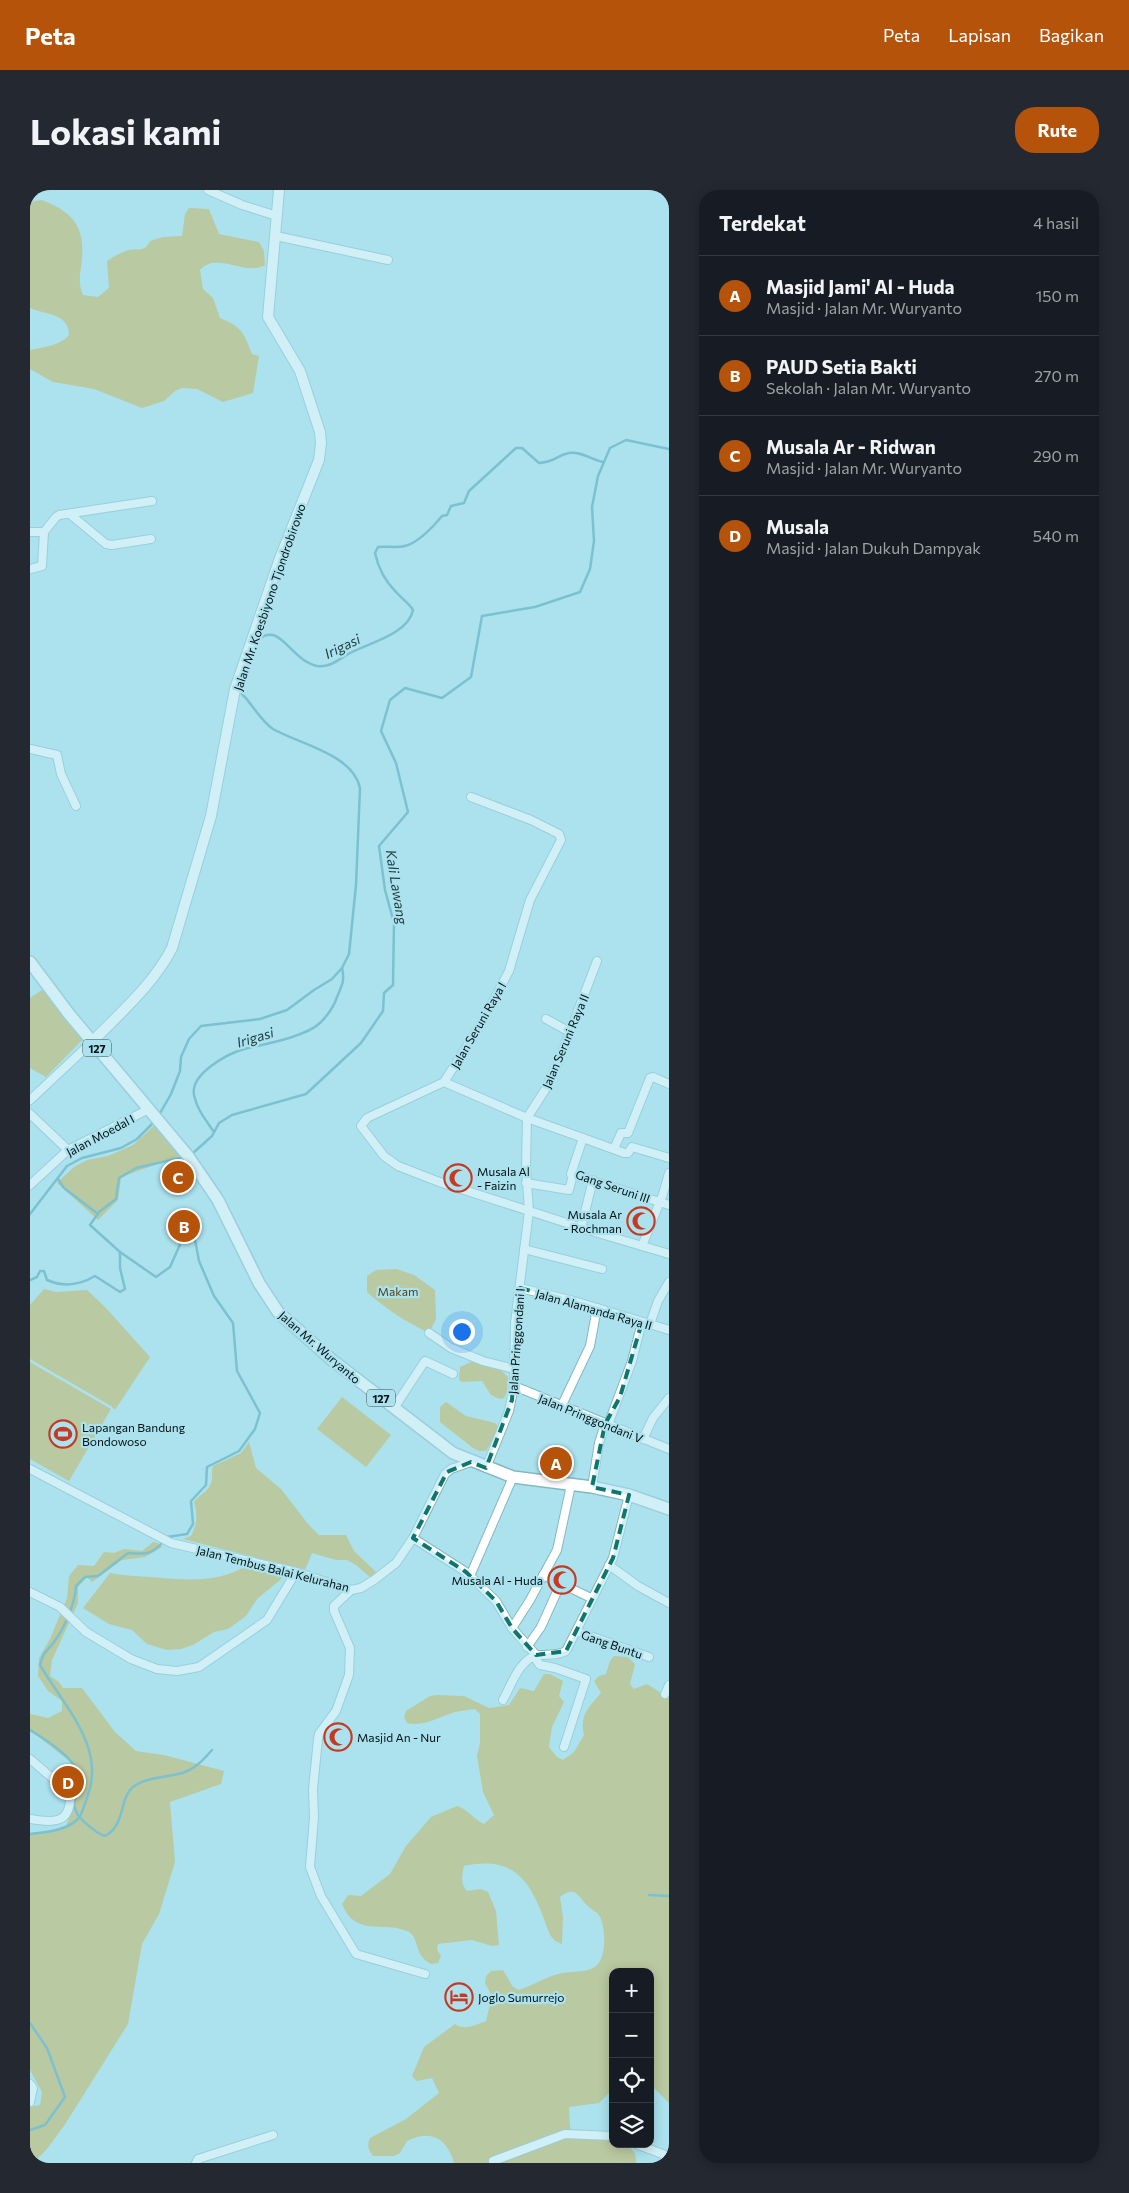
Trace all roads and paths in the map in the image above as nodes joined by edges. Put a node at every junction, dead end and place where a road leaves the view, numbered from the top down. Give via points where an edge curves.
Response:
1 (279, 190) edge
2 (212, 191) edge
3 (277, 216) junction
4 (276, 236) junction
5 (388, 260) dead end
6 (152, 501) dead end
7 (71, 515) junction
8 (30, 532) edge
9 (44, 532) junction
10 (151, 539) dead end
11 (30, 569) edge
12 (30, 749) edge
13 (471, 797) dead end
14 (76, 806) dead end
15 (30, 962) edge
16 (597, 962) dead end
17 (546, 1019) dead end
18 (570, 1032) junction
19 (92, 1042) junction
20 (444, 1082) junction
21 (669, 1084) edge
22 (30, 1100) edge
23 (149, 1109) junction
24 (30, 1114) edge
25 (527, 1118) junction
26 (583, 1138) junction
27 (614, 1149) junction
28 (68, 1150) junction
29 (669, 1158) edge
30 (669, 1173) edge
31 (573, 1175) junction
32 (593, 1180) junction
33 (526, 1183) junction
34 (30, 1185) edge
35 (659, 1203) junction
36 (669, 1205) edge
37 (529, 1211) junction
38 (581, 1228) junction
39 (642, 1246) junction
40 (524, 1249) junction
41 (669, 1254) edge
42 (602, 1269) dead end
43 (669, 1282) edge
44 (520, 1288) junction
45 (597, 1308) junction
46 (646, 1323) junction
47 (669, 1330) edge
48 (429, 1332) dead end
49 (514, 1369) junction
50 (453, 1374) dead end
51 (514, 1386) junction
52 (669, 1398) edge
53 (562, 1405) junction
54 (394, 1408) junction
55 (606, 1424) junction
56 (643, 1439) junction
57 (669, 1449) edge
58 (471, 1462) junction
59 (486, 1468) junction
60 (30, 1469) edge
61 (512, 1477) junction
62 (571, 1485) junction
63 (592, 1487) junction
64 (629, 1494) junction
65 (669, 1509) edge
66 (413, 1538) junction
67 (609, 1565) junction
68 (296, 1572) junction
69 (543, 1575) junction
70 (470, 1576) junction
71 (560, 1585) junction
72 (351, 1590) junction
73 (30, 1592) edge
74 (591, 1598) junction
75 (669, 1603) edge
76 (512, 1628) junction
77 (576, 1631) junction
78 (527, 1647) junction
79 (536, 1655) junction
80 (649, 1658) dead end
81 (669, 1685) edge
82 (665, 1694) dead end
83 (503, 1700) dead end
84 (564, 1747) dead end
85 (30, 1759) edge
86 (30, 1820) edge
87 (425, 1974) dead end
88 (30, 2084) edge
89 (30, 2102) edge
90 (273, 2135) dead end
91 (609, 2136) edge
92 (647, 2148) edge
93 (493, 2161) dead end
94 (196, 2163) edge
95 (665, 2163) edge

1 - 3 main road, Jalan Mr. Koesbiyono Tjondrobirowo
2 - 3 street
3 - 4 main road, Jalan Mr. Koesbiyono Tjondrobirowo
4 - 5 street
4 - 19 main road, Jalan Mr. Koesbiyono Tjondrobirowo via 268,317 300,371 320,432 319,460 280,558 235,689 211,816 172,948 146,987
6 - 7 street
7 - 9 street via 56,517
7 - 10 street via 106,544
8 - 9 street
9 - 11 street via 42,566
12 - 14 street via 57,755 60,774
13 - 20 street, Jalan Seruni Raya I via 531,820 561,837 530,900 509,971 481,1024
15 - 19 main road, Jalan Mr. Wuryanto / 127
16 - 18 street, Jalan Seruni Raya II
17 - 18 street
18 - 25 street, Jalan Seruni Raya II via 552,1076
19 - 22 street
19 - 23 main road, Jalan Mr. Wuryanto / 127
20 - 25 street
20 - 37 street via 366,1118 361,1126 364,1132 395,1164
21 - 27 street via 650,1078 628,1133 621,1133
23 - 28 street, Jalan Moedal I
23 - 54 main road, Jalan Mr. Wuryanto / 127 via 188,1156 218,1200 259,1283 278,1312 332,1360
24 - 28 street
25 - 26 street
25 - 33 street, Jalan Seruni Raya II
26 - 27 street
26 - 31 street, Gang Seruni III
27 - 29 street via 626,1153 632,1147
28 - 34 street, Jalan Moedal I
30 - 35 street
31 - 32 street, Gang Seruni III
31 - 33 street via 568,1190
32 - 35 street, Gang Seruni III
32 - 38 street
33 - 37 street, Jalan Seruni Raya II
35 - 36 street, Gang Seruni III
35 - 39 street
37 - 38 street
37 - 40 street, Jalan Pringgondani I
38 - 39 street
39 - 41 street
40 - 42 street
40 - 44 street, Jalan Pringgondani I
43 - 46 street
44 - 45 street, Jalan Alamanda Raya II
44 - 49 street, Jalan Pringgondani I
45 - 46 street, Jalan Alamanda Raya II
45 - 53 street via 590,1346
46 - 47 street, Jalan Alamanda Raya II
46 - 55 street
48 - 49 street via 451,1348
49 - 51 street, Jalan Pringgondani I
50 - 54 street via 425,1361
51 - 53 street, Jalan Pringgondani V
51 - 59 street, Jalan Pringgondani I via 509,1411
52 - 56 street via 653,1418
53 - 55 street, Jalan Pringgondani V
54 - 58 main road, Jalan Mr. Wuryanto / 127 via 453,1453
55 - 56 street, Jalan Pringgondani V
55 - 63 street via 599,1443
56 - 57 street, Jalan Pringgondani V
58 - 59 main road, Jalan Mr. Wuryanto / 127
58 - 66 street, Jalan Tembus Balai Kelurahan via 445,1474
59 - 61 main road, Jalan Mr. Wuryanto / 127
60 - 68 street, Jalan Tembus Balai Kelurahan via 171,1543
61 - 62 main road, Jalan Mr. Wuryanto / 127
61 - 70 street
62 - 63 main road, Jalan Mr. Wuryanto / 127
62 - 69 street via 557,1550
63 - 64 main road, Jalan Mr. Wuryanto / 127
64 - 65 main road, Jalan Mr. Wuryanto / 127
64 - 67 street
66 - 70 street
66 - 72 street, Jalan Tembus Balai Kelurahan via 396,1563 361,1588
67 - 74 street
67 - 75 street
68 - 72 street, Jalan Tembus Balai Kelurahan
68 - 73 street via 267,1620 193,1669 157,1669 131,1659 86,1632 60,1607
69 - 71 street
69 - 76 street
70 - 76 street via 496,1601
71 - 74 street
71 - 78 street
72 - 87 street via 337,1601 334,1611 350,1648 349,1675 336,1711 319,1734 312,1789 314,1816 310,1867 321,1896 356,1954
74 - 77 street
76 - 78 street
77 - 79 street via 565,1652
77 - 80 street, Gang Buntu
78 - 79 street
79 - 83 street via 525,1662
79 - 84 street via 540,1665 586,1679
81 - 82 street
85 - 86 street via 57,1782 57,1790 70,1795 70,1808 64,1817 49,1822
88 - 89 street via 33,2088
90 - 94 street via 198,2159
91 - 93 street via 565,2134
92 - 95 street via 665,2155

